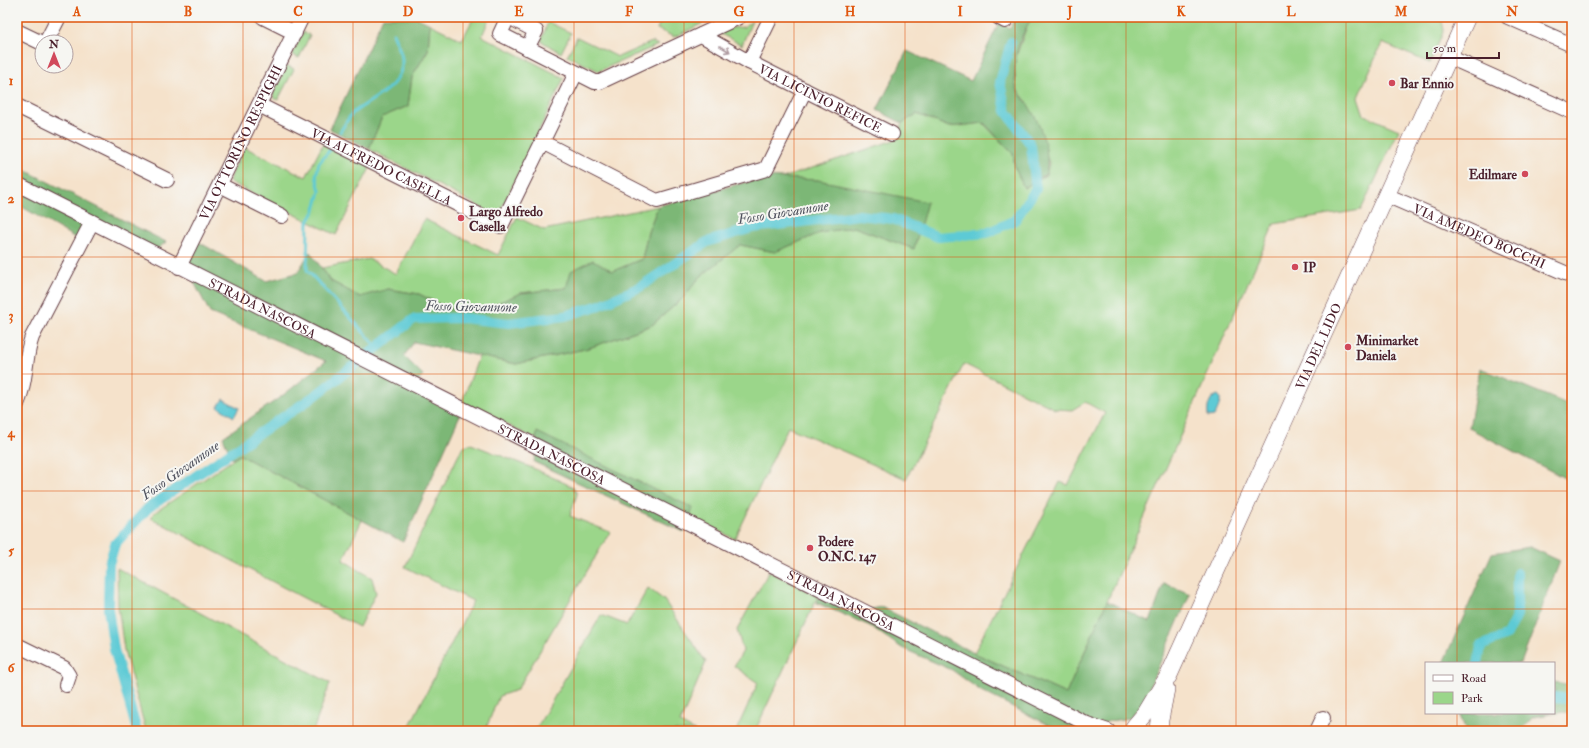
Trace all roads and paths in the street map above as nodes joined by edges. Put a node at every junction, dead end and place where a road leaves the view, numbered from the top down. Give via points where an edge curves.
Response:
1 (58, 17) edge
2 (263, 17) edge
3 (302, 17) edge
4 (508, 17) edge
5 (739, 17) edge
6 (771, 17) edge
7 (998, 17) edge
8 (1007, 17) edge
9 (1467, 17) edge
10 (1508, 17) edge
11 (17, 31) edge
12 (295, 33) junction
13 (50, 34) edge
14 (701, 35) junction
15 (34, 39) edge
16 (1572, 45) edge
17 (527, 48) junction
18 (1449, 57) junction
19 (749, 62) junction
20 (576, 73) junction
21 (805, 90) junction
22 (259, 105) junction
23 (17, 106) edge
24 (1572, 112) edge
25 (892, 134) dead end
26 (542, 142) junction
27 (167, 180) dead end
28 (17, 184) edge
29 (220, 185) junction
30 (1386, 195) junction
31 (282, 216) dead end
32 (92, 222) junction
33 (179, 267) junction
34 (1572, 276) edge
35 (17, 404) edge
36 (17, 645) edge
37 (1169, 675) junction
38 (66, 684) dead end
39 (1323, 718) dead end
40 (1091, 728) edge
41 (1136, 730) edge
42 (1108, 731) edge
43 (1159, 731) edge
44 (1317, 731) edge

1 - 13 street
2 - 12 street
3 - 12 street, VIA OTTORINO RESPIGHI
4 - 17 street via 500,34
4 - 17 street via 536,31
5 - 14 street
6 - 19 street, VIA LICINIO REFICE
7 - 8 street via 1005,20
9 - 18 main road, VIA DEL LIDO
10 - 16 street
11 - 15 street
12 - 22 street, VIA OTTORINO RESPIGHI
14 -> 19 street, VIA LICINIO REFICE
14 - 20 street via 606,81 595,82
17 - 20 street
18 - 24 street
18 - 30 main road, VIA DEL LIDO
19 - 21 street, VIA LICINIO REFICE
20 - 26 street, VIA ALFREDO CASELLA
21 - 25 street, VIA LICINIO REFICE
21 - 26 street via 766,169 657,201
22 - 26 street, VIA ALFREDO CASELLA via 501,226
22 - 29 street, VIA OTTORINO RESPIGHI
23 - 27 street
28 - 32 street, STRADA NASCOSA
29 - 31 street
29 - 33 street, VIA OTTORINO RESPIGHI
30 - 34 street, VIA AMEDEO BOCCHI
30 - 37 main road, VIA DEL LIDO
32 - 33 street, STRADA NASCOSA
32 - 35 street via 32,337 24,386
33 - 40 street, STRADA NASCOSA via 345,348
36 - 38 street via 64,668 69,676
37 - 41 main road, VIA DEL LIDO
37 - 43 main road, VIA DEL LIDO
39 - 44 street
40 - 42 street, STRADA NASCOSA

